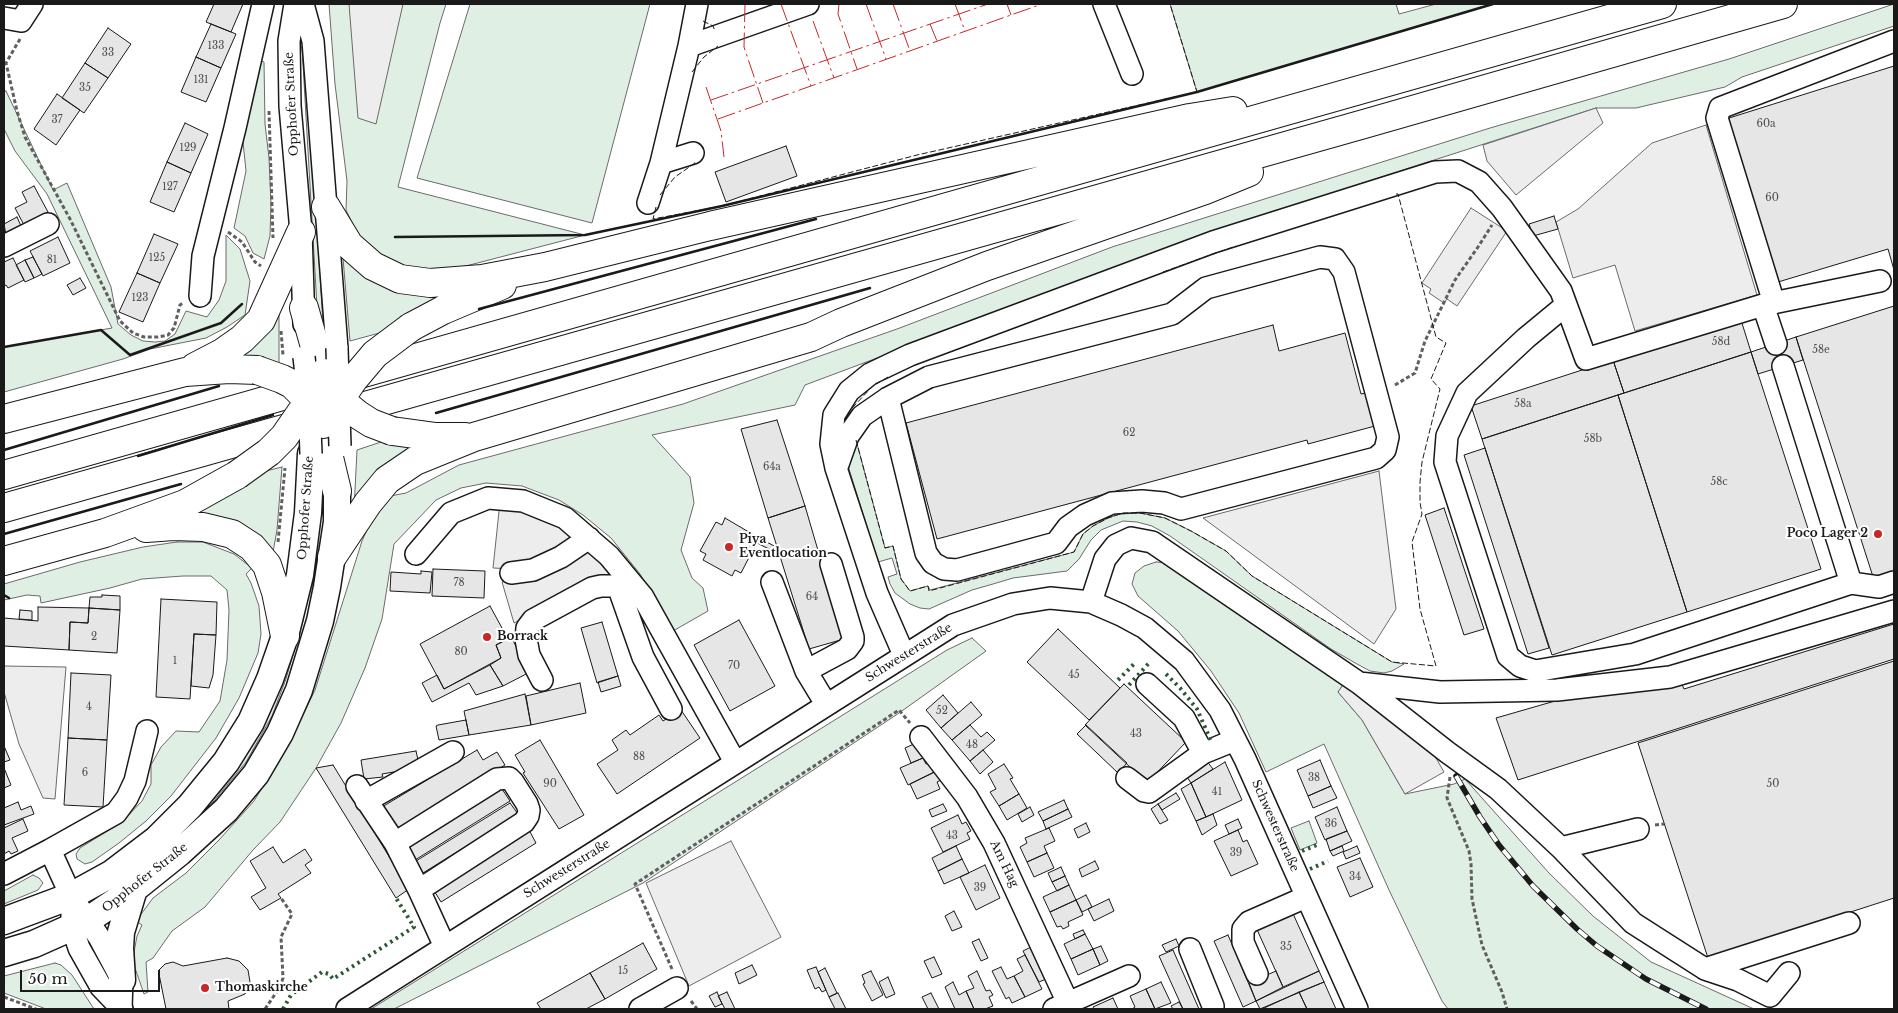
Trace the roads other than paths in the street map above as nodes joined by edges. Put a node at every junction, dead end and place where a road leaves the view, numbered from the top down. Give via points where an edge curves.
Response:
1 (263, 4) edge
2 (295, 4) edge
3 (303, 4) edge
4 (697, 4) edge
5 (808, 4) edge
6 (1104, 4) edge
7 (1662, 4) edge
8 (1783, 4) edge
9 (1894, 41) edge
10 (689, 46) junction
11 (1132, 74) dead end
12 (1351, 93) junction
13 (1364, 124) junction
14 (693, 153) dead end
15 (661, 163) junction
16 (648, 203) dead end
17 (326, 207) junction
18 (48, 224) dead end
19 (301, 232) junction
20 (4, 246) edge
21 (545, 267) junction
22 (1880, 281) dead end
23 (200, 296) road end
24 (1769, 304) junction
25 (1566, 306) junction
26 (304, 308) joint
27 (1776, 344) dead end
28 (321, 358) junction
29 (1783, 366) dead end
30 (185, 372) junction
31 (888, 398) junction
32 (339, 400) junction
33 (309, 401) junction
34 (4, 419) edge
35 (474, 437) junction
36 (325, 443) junction
37 (836, 468) junction
38 (4, 475) edge
39 (337, 491) joint
40 (4, 508) edge
41 (105, 533) junction
42 (589, 538) junction
43 (416, 554) dead end
44 (332, 556) junction
45 (4, 561) edge
46 (831, 564) dead end
47 (512, 573) dead end
48 (772, 582) dead end
49 (1894, 582) edge
50 (1851, 583) junction
51 (618, 586) junction
52 (643, 596) junction
53 (1091, 602) junction
54 (1894, 611) edge
55 (285, 636) junction
56 (904, 655) junction
57 (806, 671) junction
58 (542, 680) dead end
59 (1359, 683) junction
60 (1147, 684) dead end
61 (826, 704) junction
62 (671, 709) dead end
63 (147, 731) dead end
64 (921, 737) road end
65 (1235, 740) junction
66 (453, 752) dead end
67 (1203, 753) junction
68 (735, 762) junction
69 (1127, 778) dead end
70 (1638, 828) dead end
71 (394, 844) junction
72 (1561, 848) junction
73 (50, 850) junction
74 (4, 874) edge
75 (134, 889) junction
76 (419, 890) junction
77 (71, 896) junction
78 (1306, 897) junction
79 (4, 921) edge
80 (80, 923) junction
81 (1849, 923) dead end
82 (445, 947) junction
83 (1190, 949) dead end
84 (4, 953) edge
85 (1705, 969) junction
86 (1789, 973) dead end
87 (1257, 974) dead end
88 (1129, 976) dead end
89 (122, 980) junction
90 (677, 988) road end
91 (1061, 1006) edge
92 (122, 1008) edge
93 (346, 1009) edge
94 (640, 1009) edge
95 (1213, 1009) edge
96 (1358, 1009) edge

1 - 23 street via 203,256
2 - 19 street, Opphofer Straße via 289,41 290,96
3 - 17 street, Opphofer Straße via 313,41
4 - 10 street
5 - 10 street
6 - 11 street
7 - 12 highway
8 - 13 highway
9 - 24 street via 1720,108 1716,118
10 - 15 street
12 - 21 highway via 1190,118 710,226
12 - 38 highway
13 - 35 highway via 1205,190 987,266 811,337
13 - 40 highway
14 - 15 street
15 - 16 street
17 - 21 highway via 348,245 373,266 400,279 430,283 482,279
17 - 28 street, Opphofer Straße
18 - 20 street
19 - 26 street, Opphofer Straße
19 - 30 highway via 261,320 222,353
21 - 32 highway, bridge via 411,327 375,354
22 - 24 street
24 - 25 street via 1586,359
24 - 27 street
25 - 37 street via 1561,291 1480,182 1458,171 1435,172 1213,242 910,355 870,374 849,391 834,415 831,444
25 - 50 street via 1467,393 1447,436 1445,462 1508,656 1535,672 1635,654
26 - 28 highway
28 - 32 highway, bridge
28 - 33 highway, bridge
29 - 50 street
30 - 33 highway, bridge via 229,368 257,370 292,384
30 - 34 highway
31 - 31 street via 928,377 1172,314 1206,288 1320,257 1335,259 1344,272 1388,437 1385,450 1376,458 1181,509 1142,501 1112,503 1085,515 1056,543 957,570 944,569 933,563 926,553
31 - 37 street via 862,416 848,436
32 - 35 highway, bridge via 371,423 392,431 436,437
32 - 36 highway, bridge
33 - 36 highway, bridge
33 - 41 highway, bridge via 279,442 237,475 185,504
35 - 44 highway via 415,461 387,480
36 - 39 highway
36 - 55 main road, Opphofer Straße via 308,512 300,575
37 - 56 street via 877,593
39 - 44 main road, Opphofer Straße
41 - 45 highway
41 - 55 highway via 203,526 232,534 252,547 267,565
42 - 43 street via 565,518 523,501 488,498 451,514
42 - 47 street via 561,558 533,570
42 - 52 street
44 - 75 main road, Opphofer Straße via 320,621 299,690 261,766 226,810
46 - 57 street via 853,642 847,649
48 - 57 street
49 - 50 street via 1879,587
51 - 52 street
51 - 58 street via 592,588 533,620 527,628 526,639 529,655
51 - 62 street via 643,657
52 - 68 street
53 - 56 street, Schwesterstraße via 1050,598 1013,604 953,625
53 - 59 street via 1105,559 1116,545 1131,538 1152,542
53 - 65 street, Schwesterstraße via 1145,628 1184,661 1220,710
54 - 59 street via 1670,677 1547,690 1440,692
55 - 77 main road, Opphofer Straße via 251,722 226,762 190,806 157,839 111,874
56 - 61 street, Schwesterstraße
57 - 61 street
59 - 72 street via 1498,790
60 - 67 street via 1184,718
61 - 68 street, Schwesterstraße
63 - 73 street via 135,781 116,813
64 - 91 street, Am Hag via 967,797 994,843
65 - 67 street
65 - 78 street, Schwesterstraße
66 - 71 street via 361,793
67 - 69 street via 1150,792
68 - 82 street, Schwesterstraße
70 - 72 street
71 - 76 street
71 - 76 street via 497,779 508,778 513,782 527,804 528,816 524,822
72 - 85 street via 1633,923
73 - 74 street
73 - 77 street
75 - 80 main road, Opphofer Straße
75 - 89 main road via 121,932
76 - 82 street
77 - 79 main road
77 - 80 street, Opphofer Straße
78 - 87 street via 1249,922 1243,929 1243,942
78 - 96 street, Schwesterstraße
80 - 84 main road via 34,944
80 - 89 street, Opphofer Straße
80 - 92 street, Opphofer Straße via 79,948 100,988
81 - 85 street
82 - 93 street, Schwesterstraße
83 - 95 street
85 - 86 street via 1738,980 1770,996
88 - 91 street
89 - 92 street, Opphofer Straße
90 - 94 street

